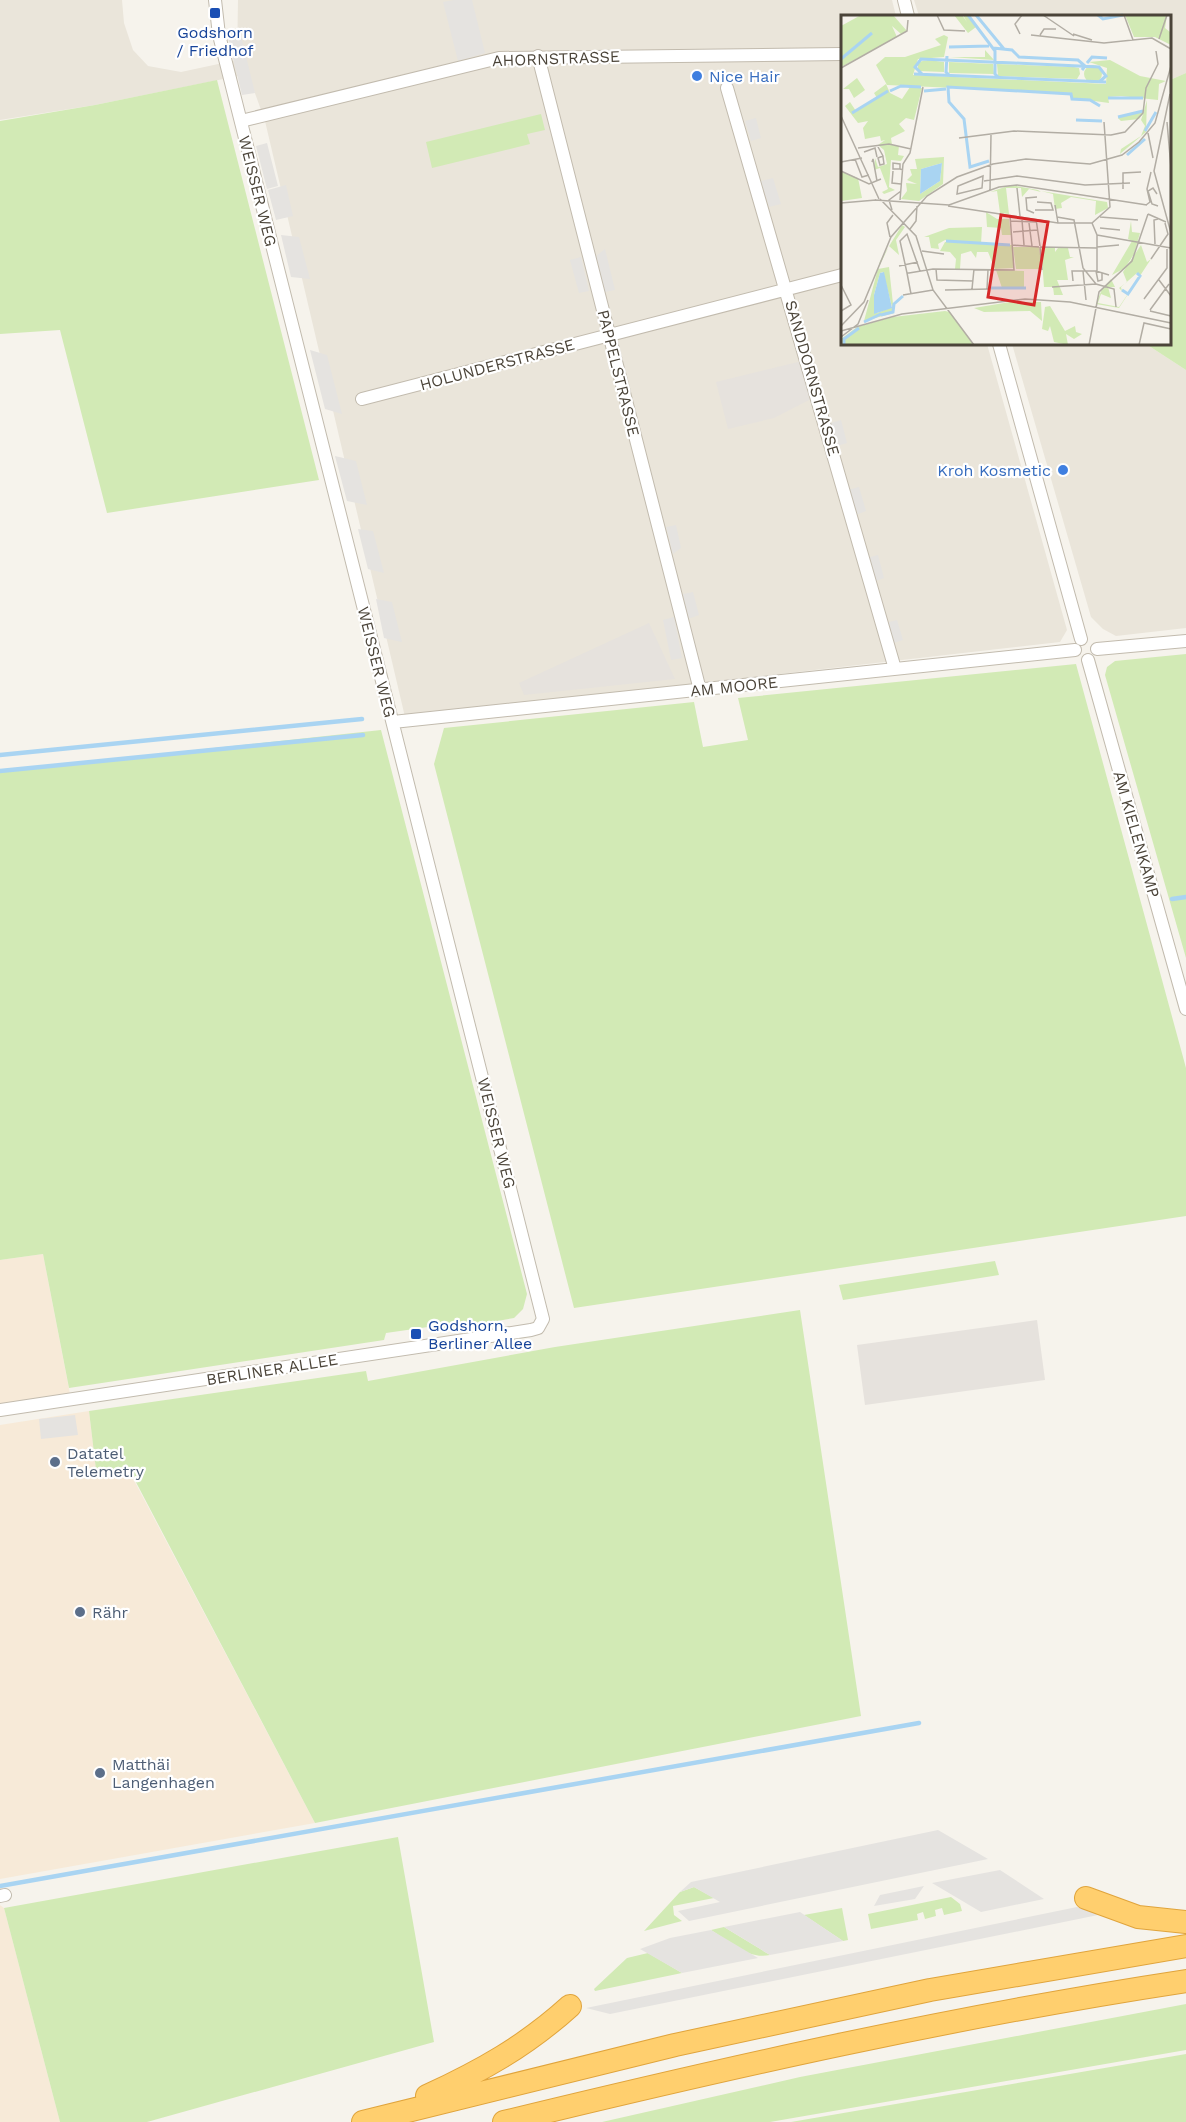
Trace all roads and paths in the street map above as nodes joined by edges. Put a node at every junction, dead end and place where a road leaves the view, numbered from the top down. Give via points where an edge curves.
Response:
1 (215, 0) edge
2 (904, 0) edge
3 (908, 15) edge
4 (841, 54) edge
5 (538, 56) junction
6 (727, 88) dead end
7 (241, 121) junction
8 (841, 276) edge
9 (788, 289) junction
10 (609, 335) junction
11 (999, 345) edge
12 (362, 399) dead end
13 (1186, 641) edge
14 (1078, 644) junction
15 (1097, 649) junction
16 (1088, 660) junction
17 (895, 669) junction
18 (700, 690) junction
19 (393, 723) junction
20 (1186, 1009) edge
21 (542, 1324) joint
22 (0, 1410) edge
23 (1086, 1898) dead end
24 (1186, 1922) edge
25 (1186, 1946) edge
26 (1186, 1981) edge
27 (570, 2006) dead end
28 (372, 2120) edge
29 (504, 2122) edge

1 - 7 street, WEISSER WEG via 219,35
2 - 3 street
4 - 5 street, AHORNSTRASSE
5 - 7 street, AHORNSTRASSE via 483,60
5 - 10 street, PAPPELSTRASSE
6 - 9 street, SANDDORNSTRASSE
7 - 19 street, WEISSER WEG
8 - 9 street, HOLUNDERSTRASSE
9 - 10 street, HOLUNDERSTRASSE
9 - 17 street, SANDDORNSTRASSE
10 - 12 street, HOLUNDERSTRASSE
10 - 18 street, PAPPELSTRASSE
11 - 14 street
13 - 15 street
14 - 15 street via 1092,640
14 - 16 street via 1078,656
14 - 17 street, AM MOORE
15 - 16 street
16 - 20 street, AM KIELENKAMP
17 - 18 street, AM MOORE
18 - 19 street, AM MOORE
19 - 21 street, WEISSER WEG via 540,1300
21 - 22 street, BERLINER ALLEE via 531,1330
23 - 24 highway via 1138,1917
25 - 28 highway via 919,1993 675,2045
26 - 29 highway via 939,2024 685,2078
27 - 28 highway via 539,2034 470,2076

